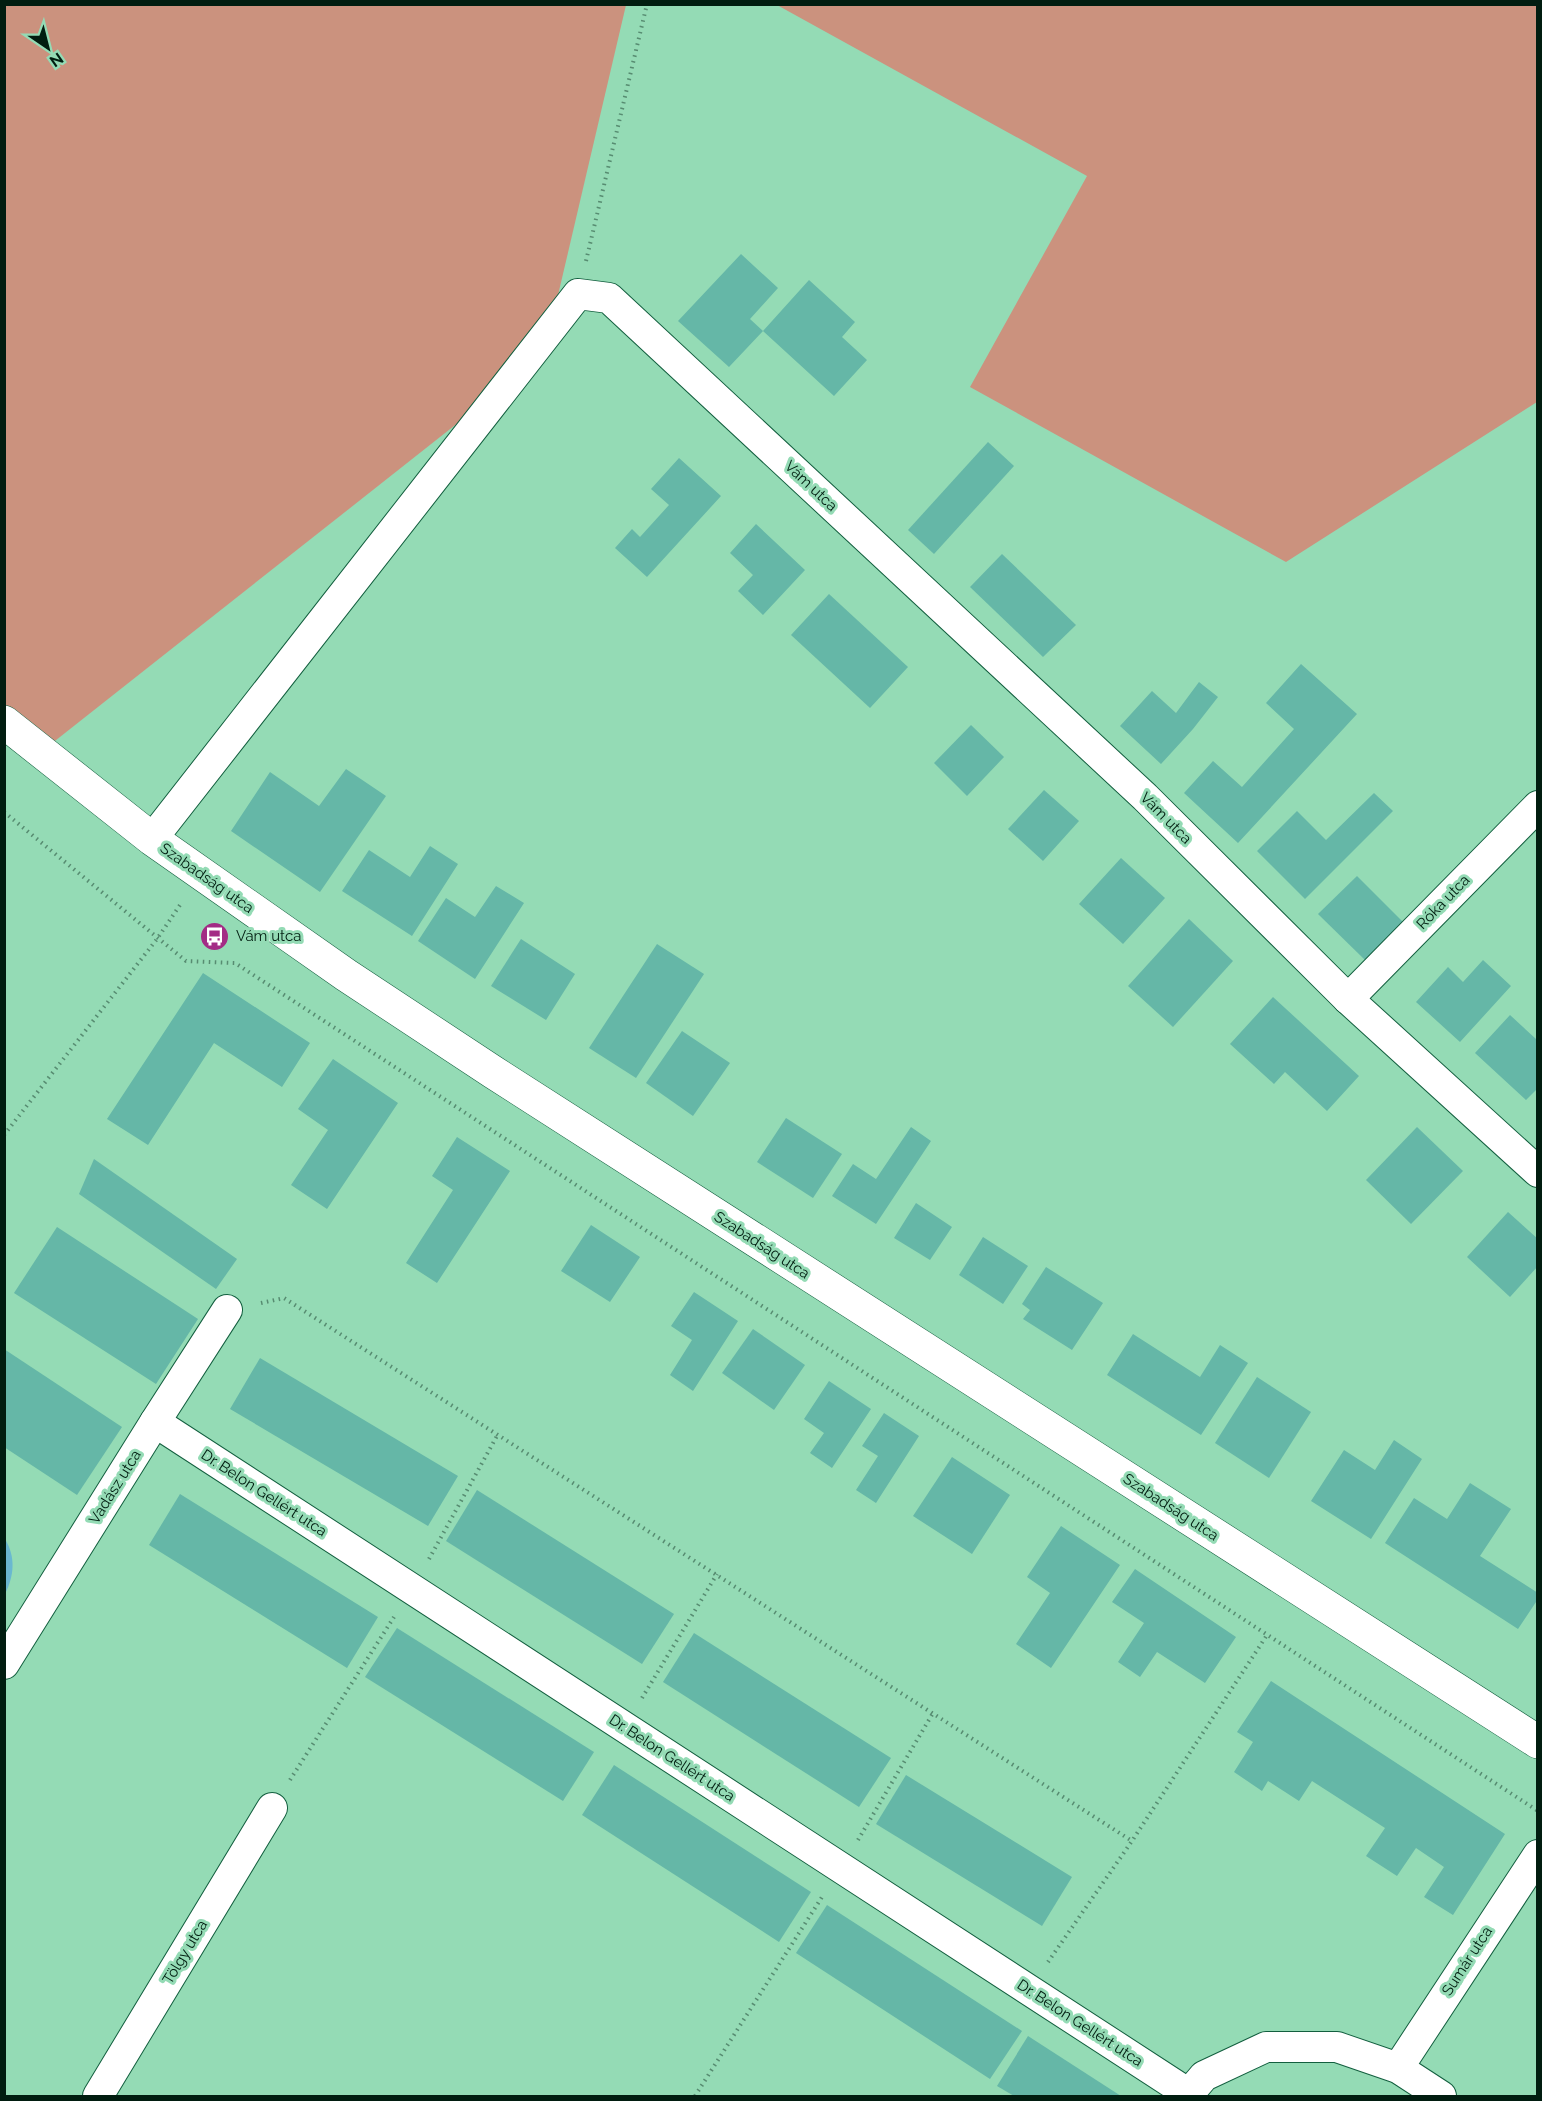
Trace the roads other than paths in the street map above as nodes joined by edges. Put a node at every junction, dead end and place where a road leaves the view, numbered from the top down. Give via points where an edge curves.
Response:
1 (4, 722) edge
2 (1538, 806) edge
3 (152, 839) junction
4 (1348, 999) junction
5 (1538, 1172) edge
6 (227, 1310) road end
7 (155, 1422) junction
8 (4, 1664) edge
9 (1538, 1742) edge
10 (272, 1808) road end
11 (1538, 1855) edge
12 (1398, 2068) junction
13 (1188, 2095) edge
14 (98, 2097) edge
15 (1441, 2097) edge

1 - 3 main road, Szabadság utca
2 - 4 street, Róka utca
3 - 4 street, Vám utca via 578,294 609,298 1145,797
3 - 9 main road, Szabadság utca via 493,1072
4 - 5 street, Vám utca
6 - 7 street, Vadász utca
7 - 8 street, Vadász utca
7 - 13 street, Dr. Belon Gellért utca
10 - 14 street, Tölgy utca
11 - 12 street, Sumár utca
12 - 13 street via 1337,2047 1266,2047 1204,2076
12 - 15 street

